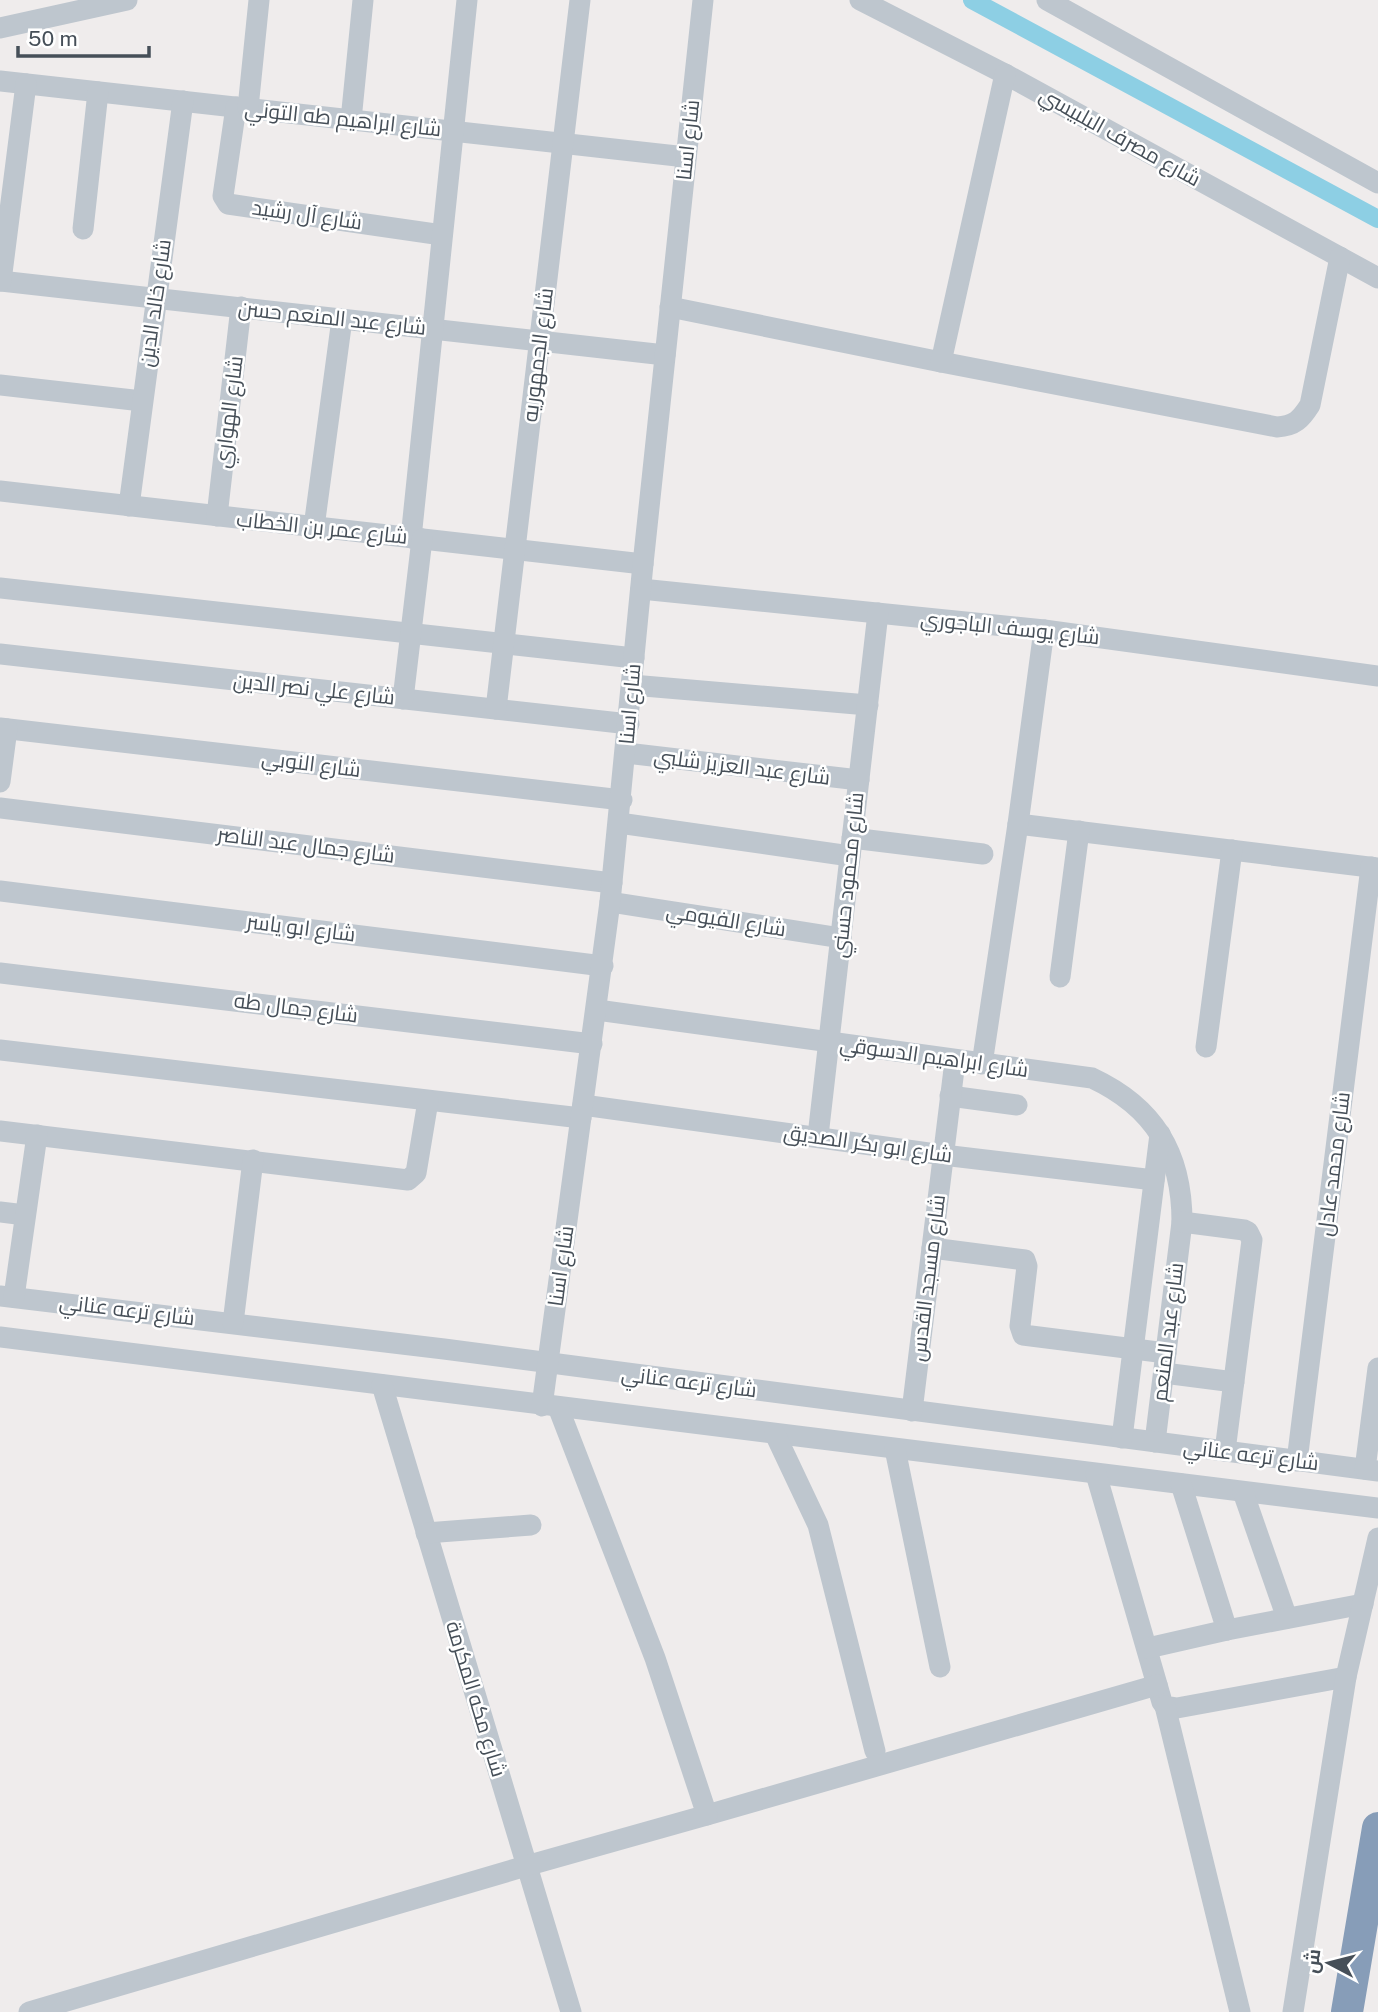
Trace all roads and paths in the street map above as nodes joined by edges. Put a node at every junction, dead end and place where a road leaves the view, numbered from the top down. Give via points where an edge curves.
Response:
1 (127, 0) edge
2 (259, 0) edge
3 (363, 0) edge
4 (467, 0) edge
5 (580, 0) edge
6 (703, 0) edge
7 (860, 0) edge
8 (1047, 0) edge
9 (0, 28) edge
10 (1005, 74) junction
11 (0, 81) edge
12 (26, 84) junction
13 (98, 92) junction
14 (183, 101) junction
15 (242, 108) junction
16 (351, 120) junction
17 (453, 131) junction
18 (563, 143) junction
19 (686, 157) junction
20 (1378, 183) edge
21 (83, 229) dead end
22 (442, 235) junction
23 (1340, 257) junction
24 (1378, 278) edge
25 (0, 281) edge
26 (156, 298) junction
27 (241, 307) junction
28 (670, 307) junction
29 (342, 319) junction
30 (433, 329) junction
31 (540, 341) junction
32 (665, 355) junction
33 (941, 362) junction
34 (0, 385) edge
35 (142, 401) junction
36 (0, 491) edge
37 (129, 506) junction
38 (217, 516) junction
39 (314, 527) junction
40 (417, 538) junction
41 (515, 550) junction
42 (643, 564) junction
43 (0, 588) edge
44 (641, 589) junction
45 (878, 613) junction
46 (1044, 630) junction
47 (411, 633) junction
48 (504, 643) junction
49 (0, 654) edge
50 (634, 658) junction
51 (1378, 676) edge
52 (632, 685) junction
53 (403, 699) junction
54 (867, 705) junction
55 (496, 709) junction
56 (629, 724) junction
57 (3, 729) edge
58 (626, 753) junction
59 (859, 780) junction
60 (0, 782) edge
61 (622, 800) junction
62 (0, 807) edge
63 (619, 824) junction
64 (1018, 824) junction
65 (1079, 831) junction
66 (851, 847) junction
67 (1232, 850) junction
68 (983, 854) dead end
69 (1375, 868) edge
70 (0, 891) edge
71 (611, 892) junction
72 (841, 938) junction
73 (603, 966) junction
74 (0, 973) edge
75 (1060, 977) dead end
76 (597, 1010) junction
77 (829, 1043) junction
78 (592, 1044) junction
79 (1206, 1047) dead end
80 (0, 1051) edge
81 (955, 1061) junction
82 (982, 1064) junction
83 (950, 1096) junction
84 (428, 1101) junction
85 (1017, 1105) dead end
86 (582, 1111) junction
87 (0, 1130) edge
88 (1160, 1134) junction
89 (37, 1135) junction
90 (818, 1136) junction
91 (943, 1155) junction
92 (253, 1160) junction
93 (1154, 1180) junction
94 (0, 1212) edge
95 (25, 1215) junction
96 (1182, 1222) junction
97 (932, 1248) junction
98 (1140, 1290) junction
99 (1173, 1294) junction
100 (7, 1296) edge
101 (233, 1323) junction
102 (0, 1338) edge
103 (1133, 1349) junction
104 (1165, 1363) junction
105 (548, 1364) junction
106 (1378, 1368) edge
107 (1234, 1382) junction
108 (382, 1385) junction
109 (550, 1407) junction
110 (912, 1411) junction
111 (775, 1434) junction
112 (1122, 1438) junction
113 (1155, 1443) junction
114 (895, 1449) junction
115 (1224, 1451) junction
116 (1297, 1461) junction
117 (1372, 1470) edge
118 (1096, 1474) junction
119 (1181, 1484) junction
120 (1243, 1492) junction
121 (1378, 1508) edge
122 (531, 1525) dead end
123 (426, 1533) junction
124 (1378, 1538) edge
125 (1363, 1604) junction
126 (1287, 1618) junction
127 (1227, 1630) junction
128 (1148, 1648) junction
129 (940, 1667) dead end
130 (1346, 1677) junction
131 (1157, 1685) junction
132 (1165, 1706) junction
133 (875, 1751) dead end
134 (707, 1815) junction
135 (1378, 1828) edge
136 (526, 1866) junction
137 (29, 2012) edge
138 (571, 2012) edge
139 (1240, 2012) edge
140 (1293, 2012) edge
141 (1347, 2012) edge

1 - 9 street
2 - 15 street, شارع آل رشيد
3 - 16 street
4 - 17 street
5 - 18 street, شارع الجمهوريه
6 - 19 street, شارع اسنا
7 - 10 street, شارع مصرف البلبيسي
8 - 20 street
10 - 23 street, شارع مصرف البلبيسي
10 - 33 street
11 - 12 street, شارع ابراهيم طه التوني
12 - 13 street, شارع ابراهيم طه التوني
12 - 25 street
13 - 14 street, شارع ابراهيم طه التوني
13 - 21 street
14 - 15 street, شارع ابراهيم طه التوني
14 - 26 street, شارع خالد الدين
15 - 16 street, شارع ابراهيم طه التوني
15 - 22 street, شارع آل رشيد via 223,196 228,204
16 - 17 street, شارع ابراهيم طه التوني
17 - 18 street, شارع ابراهيم طه التوني
17 - 22 street
18 - 19 street, شارع ابراهيم طه التوني
18 - 31 street, شارع الجمهوريه
19 - 28 street, شارع اسنا
22 - 30 street
23 - 24 street, شارع مصرف البلبيسي
23 - 33 street via 1310,405 1290,426
25 - 26 street, شارع عبد المنعم حسن
26 - 27 street, شارع عبد المنعم حسن
26 - 35 street, شارع خالد الدين
27 - 29 street, شارع عبد المنعم حسن
27 - 38 street, شارع الهواري
28 - 32 street, شارع اسنا
28 - 33 street
29 - 30 street, شارع عبد المنعم حسن
29 - 39 street
30 - 31 street, شارع عبد المنعم حسن
30 - 40 street
31 - 32 street, شارع عبد المنعم حسن
31 - 41 street, شارع الجمهوريه
32 - 42 street, شارع اسنا
34 - 35 street
35 - 37 street, شارع خالد الدين
36 - 37 street, شارع عمر بن الخطاب
37 - 38 street, شارع عمر بن الخطاب
38 - 39 street, شارع عمر بن الخطاب
39 - 40 street, شارع عمر بن الخطاب
40 - 41 street, شارع عمر بن الخطاب
40 - 47 street
41 - 42 street, شارع عمر بن الخطاب
41 - 48 street, شارع الجمهوريه
42 - 44 street, شارع اسنا
43 - 47 street
44 - 45 street, شارع يوسف الباجوري
44 - 50 street, شارع اسنا
45 - 46 street, شارع يوسف الباجوري
45 - 54 street, شارع محمود حسني
46 - 51 street, شارع يوسف الباجوري
46 - 64 street
47 - 48 street
47 - 53 street
48 - 50 street
48 - 55 street, شارع الجمهوريه
49 - 53 street, شارع علي نصر الدين
50 - 52 street, شارع اسنا
52 - 54 street
52 - 56 street, شارع اسنا
53 - 55 street, شارع علي نصر الدين
54 - 59 street, شارع محمود حسني
55 - 56 street, شارع علي نصر الدين
56 - 58 street, شارع اسنا
57 - 60 street
57 - 61 street, شارع النوبي
58 - 59 street, شارع عبد العزيز شلبي
58 - 61 street, شارع اسنا
59 - 66 street, شارع محمود حسني
61 - 63 street, شارع اسنا
62 - 71 street, شارع جمال عبد الناصر
63 - 66 street
63 - 71 street, شارع اسنا
64 - 65 street
64 - 82 street
65 - 67 street
65 - 75 street
66 - 68 street
66 - 72 street, شارع محمود حسني
67 - 69 street
67 - 79 street
69 - 116 street, شارع محمد عادل
70 - 73 street, شارع ابو ياسر
71 - 72 street, شارع الفيومي
71 - 73 street, شارع اسنا
72 - 77 street, شارع محمود حسني
73 - 76 street, شارع اسنا
74 - 78 street, شارع جمال طه
76 - 77 street, شارع ابراهيم الدسوقي
76 - 78 street, شارع اسنا
77 - 81 street, شارع ابراهيم الدسوقي
77 - 90 street, شارع محمود حسني
78 - 86 street, شارع اسنا
80 - 84 street, شارع ابو بكر الصديق
81 - 82 street, شارع ابراهيم الدسوقي
81 - 83 street, شارع مسجد القدس
82 - 88 street, شارع ابراهيم الدسوقي via 1092,1078 1131,1101
83 - 85 street
83 - 91 street, شارع مسجد القدس
84 - 86 street, شارع ابو بكر الصديق
84 - 92 street via 416,1173 408,1180
86 - 90 street, شارع ابو بكر الصديق
86 - 105 street, شارع اسنا
87 - 89 street
88 - 93 street
88 - 96 street, شارع ابراهيم الدسوقي via 1178,1177
89 - 92 street
89 - 95 street
90 - 91 street, شارع ابو بكر الصديق
91 - 93 street, شارع ابو بكر الصديق
91 - 97 street, شارع مسجد القدس
92 - 101 street
93 - 98 street
94 - 95 street
95 - 100 street
96 - 99 street, شارع عبد المنعم
96 - 107 street via 1244,1230 1251,1236
97 - 103 street via 1026,1260 1023,1335
97 - 110 street, شارع مسجد القدس
98 - 99 street
98 - 103 street
99 - 104 street, شارع عبد المنعم
100 - 101 street, شارع ترعه عناني
101 - 105 street, شارع ترعه عناني
102 - 108 street, شارع ترعه عناني
103 - 104 street
103 - 112 street
104 - 107 street
104 - 113 street, شارع عبد المنعم
105 - 109 street, شارع اسنا
105 - 110 street, شارع ترعه عناني
106 - 117 street
107 - 115 street
108 - 109 street, شارع ترعه عناني
108 - 123 street, شارع مكه المكرمة
109 - 111 street, شارع ترعه عناني
109 - 134 street via 655,1658
110 - 112 street, شارع ترعه عناني
111 - 114 street, شارع ترعه عناني
111 - 133 street via 818,1525
112 - 113 street, شارع ترعه عناني
113 - 115 street, شارع ترعه عناني
114 - 118 street, شارع ترعه عناني
114 - 129 street
115 - 116 street, شارع ترعه عناني
116 - 117 street, شارع ترعه عناني
118 - 119 street, شارع ترعه عناني
118 - 128 street
119 - 120 street, شارع ترعه عناني
119 - 127 street
120 - 121 street, شارع ترعه عناني
120 - 126 street
122 - 123 street
123 - 136 street, شارع مكه المكرمة
124 - 125 street
125 - 126 street
125 - 130 street
126 - 127 street
127 - 128 street
128 - 131 street
130 - 132 street via 1177,1708
130 - 140 street
131 - 132 street
131 - 134 street
132 - 139 street
134 - 136 street
135 - 141 highway
136 - 137 street
136 - 138 street, شارع مكه المكرمة

